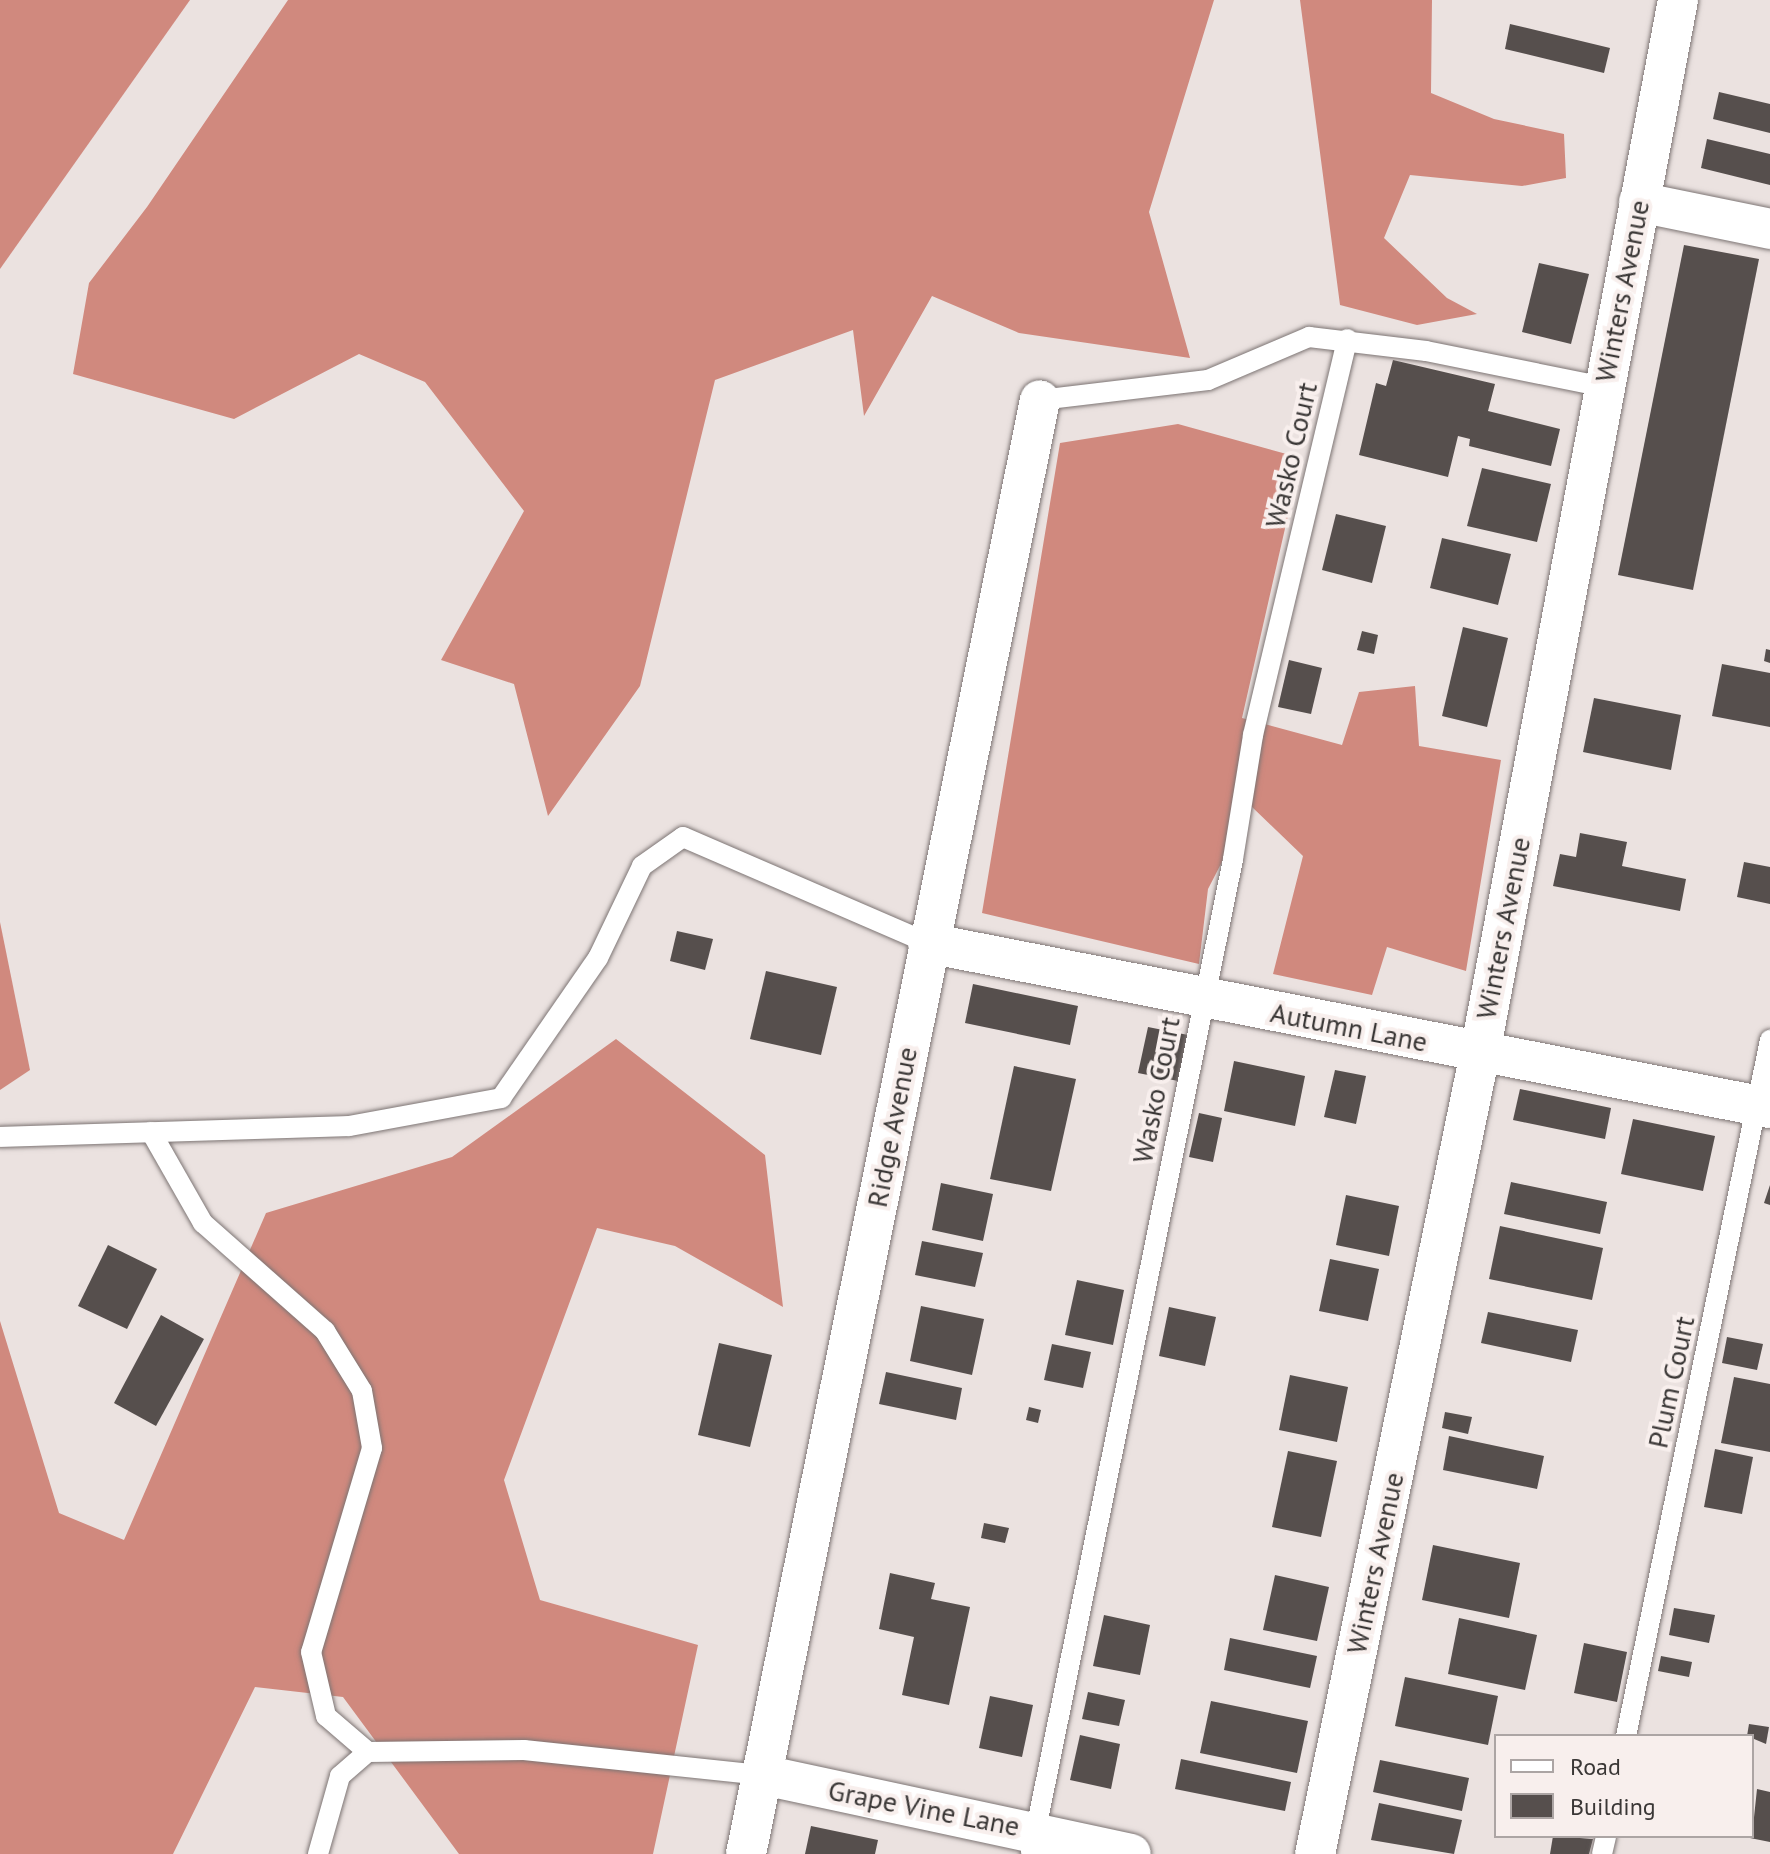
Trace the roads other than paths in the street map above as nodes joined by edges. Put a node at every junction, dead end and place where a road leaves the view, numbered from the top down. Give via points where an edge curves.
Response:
1 (1678, 0) edge
2 (1639, 202) junction
3 (1770, 229) edge
4 (1347, 339) junction
5 (1604, 387) junction
6 (1040, 400) joint
7 (928, 943) junction
8 (1203, 998) junction
9 (1770, 1040) edge
10 (1480, 1053) junction
11 (1764, 1106) edge
12 (151, 1132) junction
13 (0, 1137) edge
14 (1626, 1734) edge
15 (368, 1752) junction
16 (763, 1775) junction
17 (1034, 1842) edge
18 (318, 1854) edge
19 (746, 1854) edge
20 (1131, 1854) edge
21 (1315, 1854) edge

1 - 2 street, Winters Avenue
2 - 3 street
2 - 5 street, Winters Avenue
4 - 5 lane
4 - 6 lane via 1309,337 1208,380
4 - 8 lane, Wasko Court via 1253,735
5 - 10 street, Winters Avenue
6 - 7 street, Ridge Avenue
7 - 8 street, Autumn Lane
7 - 12 lane via 683,837 642,866 598,958 501,1098 349,1126
7 - 16 street, Ridge Avenue
8 - 10 street, Autumn Lane
8 - 17 lane, Wasko Court
9 - 11 lane, Plum Court
10 - 11 street, Autumn Lane
10 - 21 street, Winters Avenue
11 - 14 lane, Plum Court
12 - 13 lane
12 - 15 lane via 203,1223 325,1331 362,1391 372,1448 311,1652 326,1716
15 - 16 lane via 524,1750
15 - 18 lane via 340,1776
16 - 17 street, Grape Vine Lane
16 - 19 street, Ridge Avenue
17 - 20 street, Grape Vine Lane

